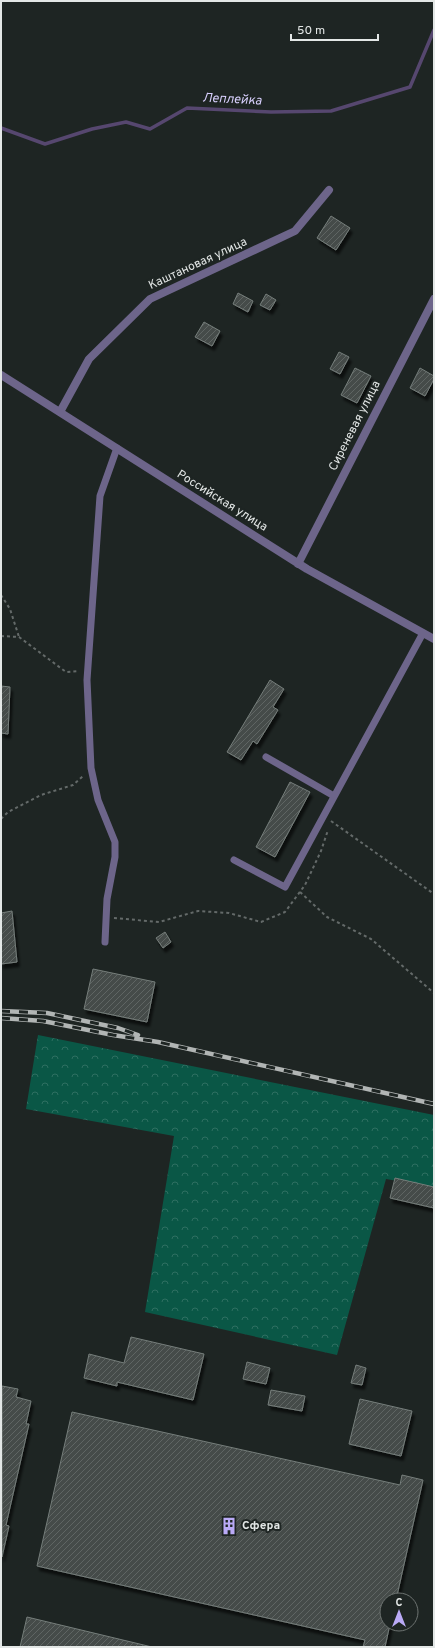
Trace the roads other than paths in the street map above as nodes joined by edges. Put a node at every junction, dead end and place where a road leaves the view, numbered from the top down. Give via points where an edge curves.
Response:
1 (330, 190) dead end
2 (434, 299) edge
3 (1, 375) edge
4 (60, 412) junction
5 (117, 448) junction
6 (298, 564) junction
7 (423, 633) junction
8 (434, 639) edge
9 (266, 757) dead end
10 (334, 796) junction
11 (234, 860) dead end
12 (105, 942) dead end

1 - 4 street, Каштановая улица via 295,231 150,299 89,359
2 - 6 street, Сиреневая улица
3 - 4 street, Российская улица
4 - 5 street, Российская улица
5 - 6 street, Российская улица
5 - 12 lane via 100,496 86,680 91,768 98,800 115,842 115,857 107,898
6 - 7 street, Российская улица
7 - 8 street, Российская улица
7 - 10 lane
9 - 10 lane
10 - 11 lane via 285,887

